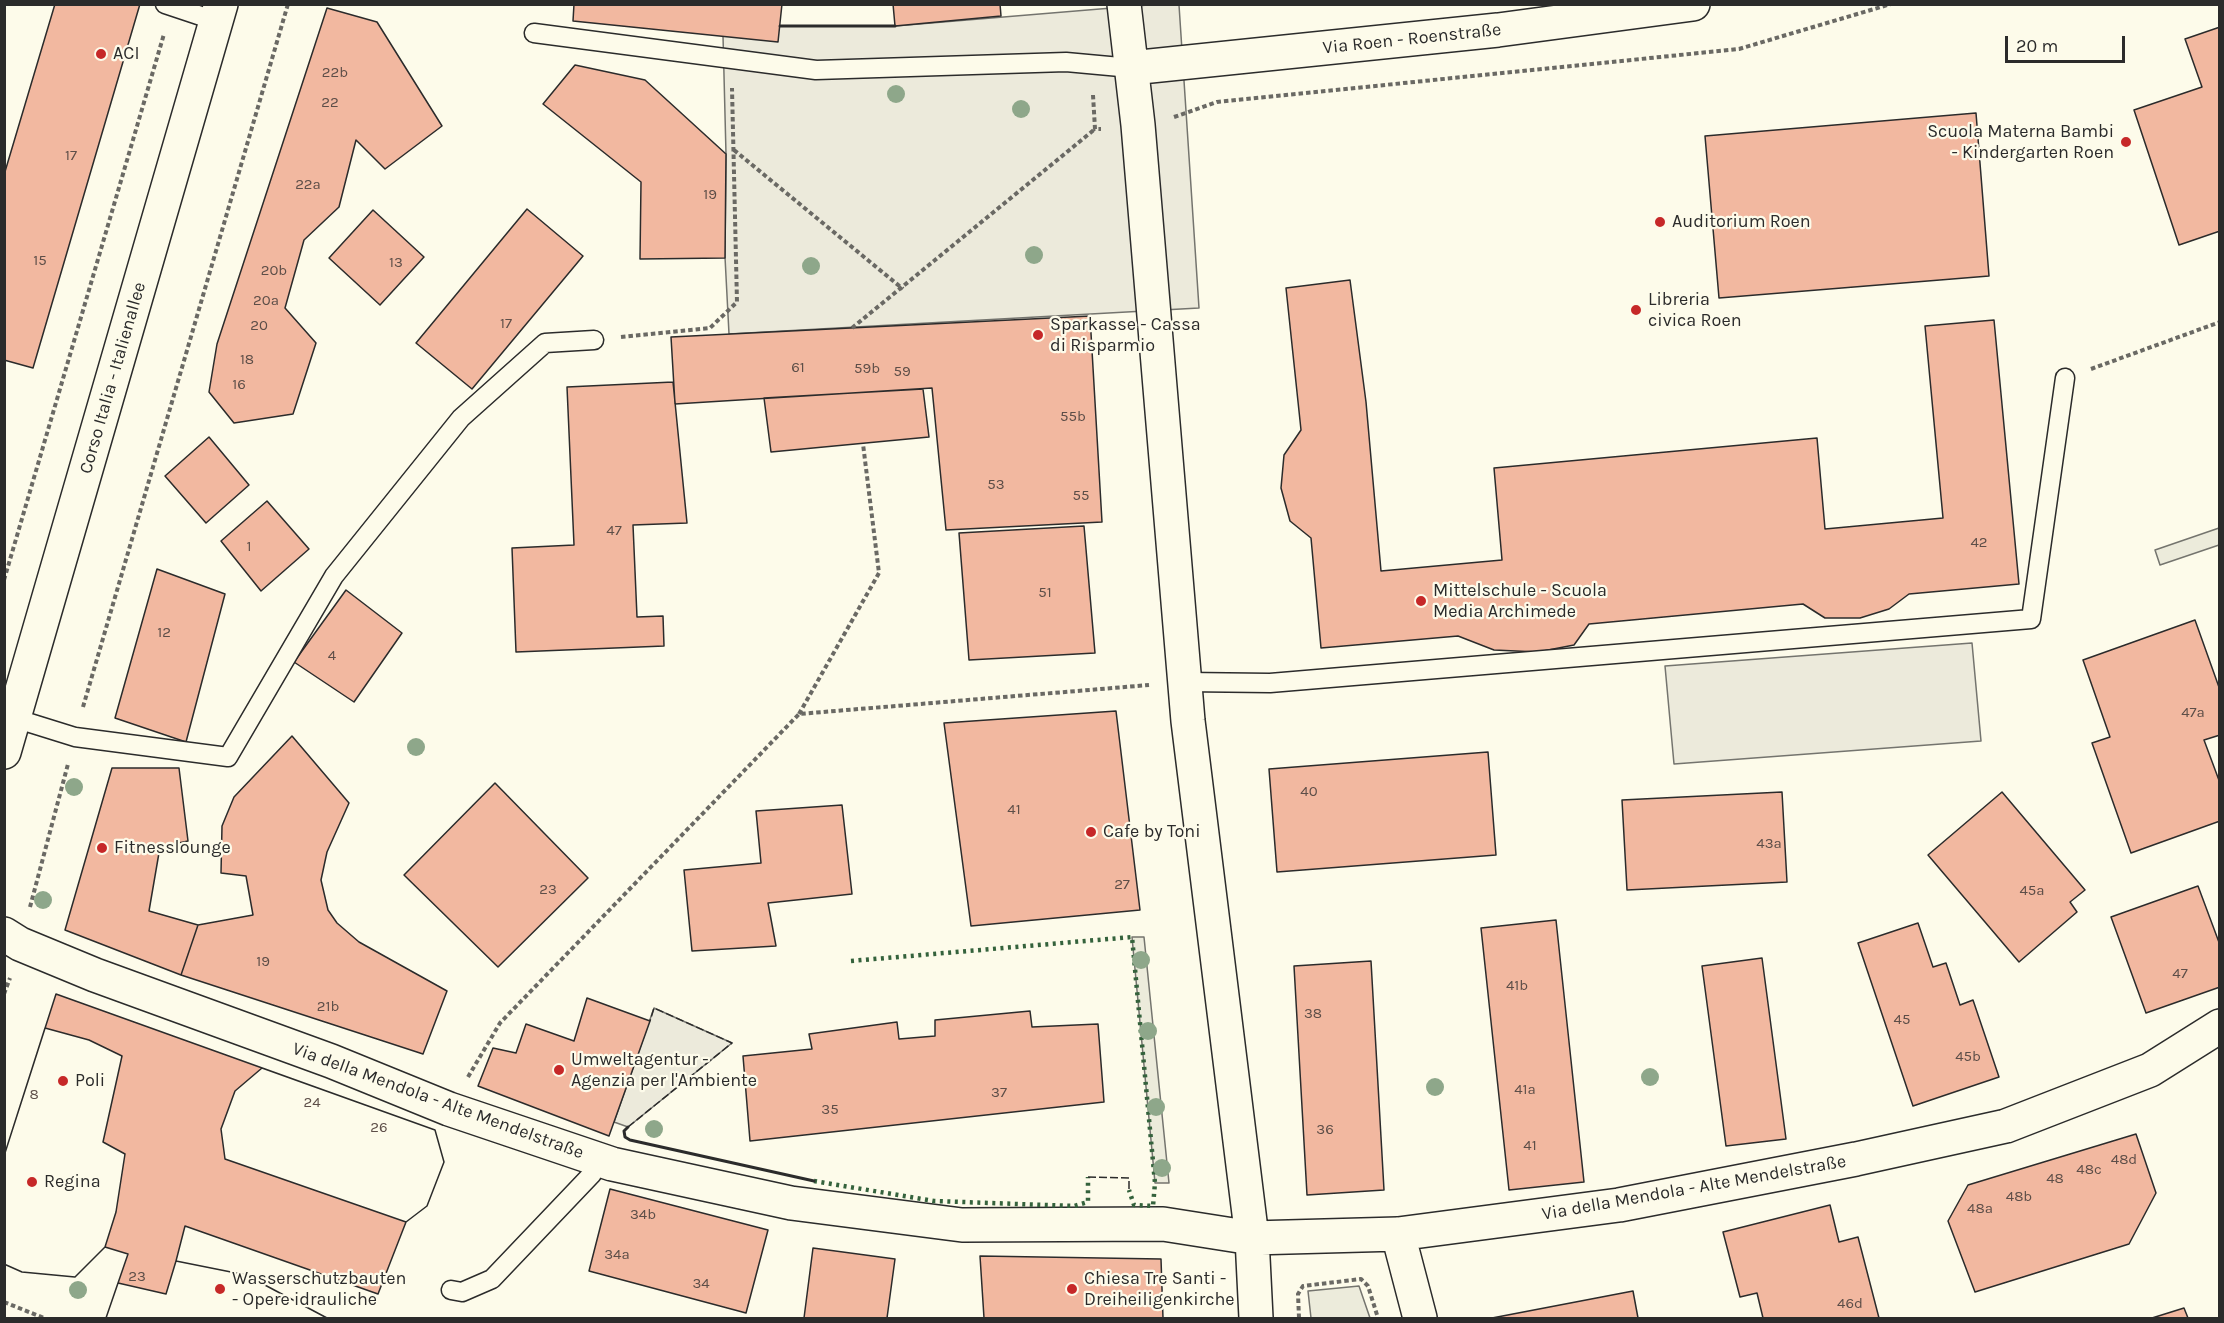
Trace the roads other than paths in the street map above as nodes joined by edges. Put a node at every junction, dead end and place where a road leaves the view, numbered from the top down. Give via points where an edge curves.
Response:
1 (1124, 4) edge
2 (1693, 4) edge
3 (169, 6) edge
4 (219, 13) edge
5 (534, 33) dead end
6 (1131, 68) junction
7 (594, 340) road end
8 (2065, 378) road end
9 (1185, 682) junction
10 (14, 718) junction
11 (4, 752) edge
12 (12, 939) edge
13 (2220, 1026) edge
14 (598, 1159) junction
15 (1398, 1234) junction
16 (1252, 1238) junction
17 (451, 1290) dead end
18 (1256, 1318) edge
19 (1420, 1318) edge

1 - 6 street
2 - 6 street, Via Roen - Roenstraße via 1486,32
3 - 4 lane
4 - 10 street, Corso Italia - Italienallee
5 - 6 lane via 816,70 1066,62
6 - 9 street
7 - 10 lane via 545,342 461,418 334,576 228,757 75,737
8 - 9 lane via 2031,619 1270,683
9 - 16 street
10 - 11 street, Corso Italia - Italienallee
12 - 14 street, Via della Mendola - Alte Mendelstraße via 95,975 331,1061 449,1109
13 - 15 street, Via della Mendola - Alte Mendelstraße via 2150,1070 2006,1126 1618,1205
14 - 16 street, Via della Mendola - Alte Mendelstraße via 791,1203 962,1225 1163,1224
14 - 17 lane via 592,1174 492,1279 462,1292
15 - 16 street, Via della Mendola - Alte Mendelstraße
15 - 19 street
16 - 18 street

